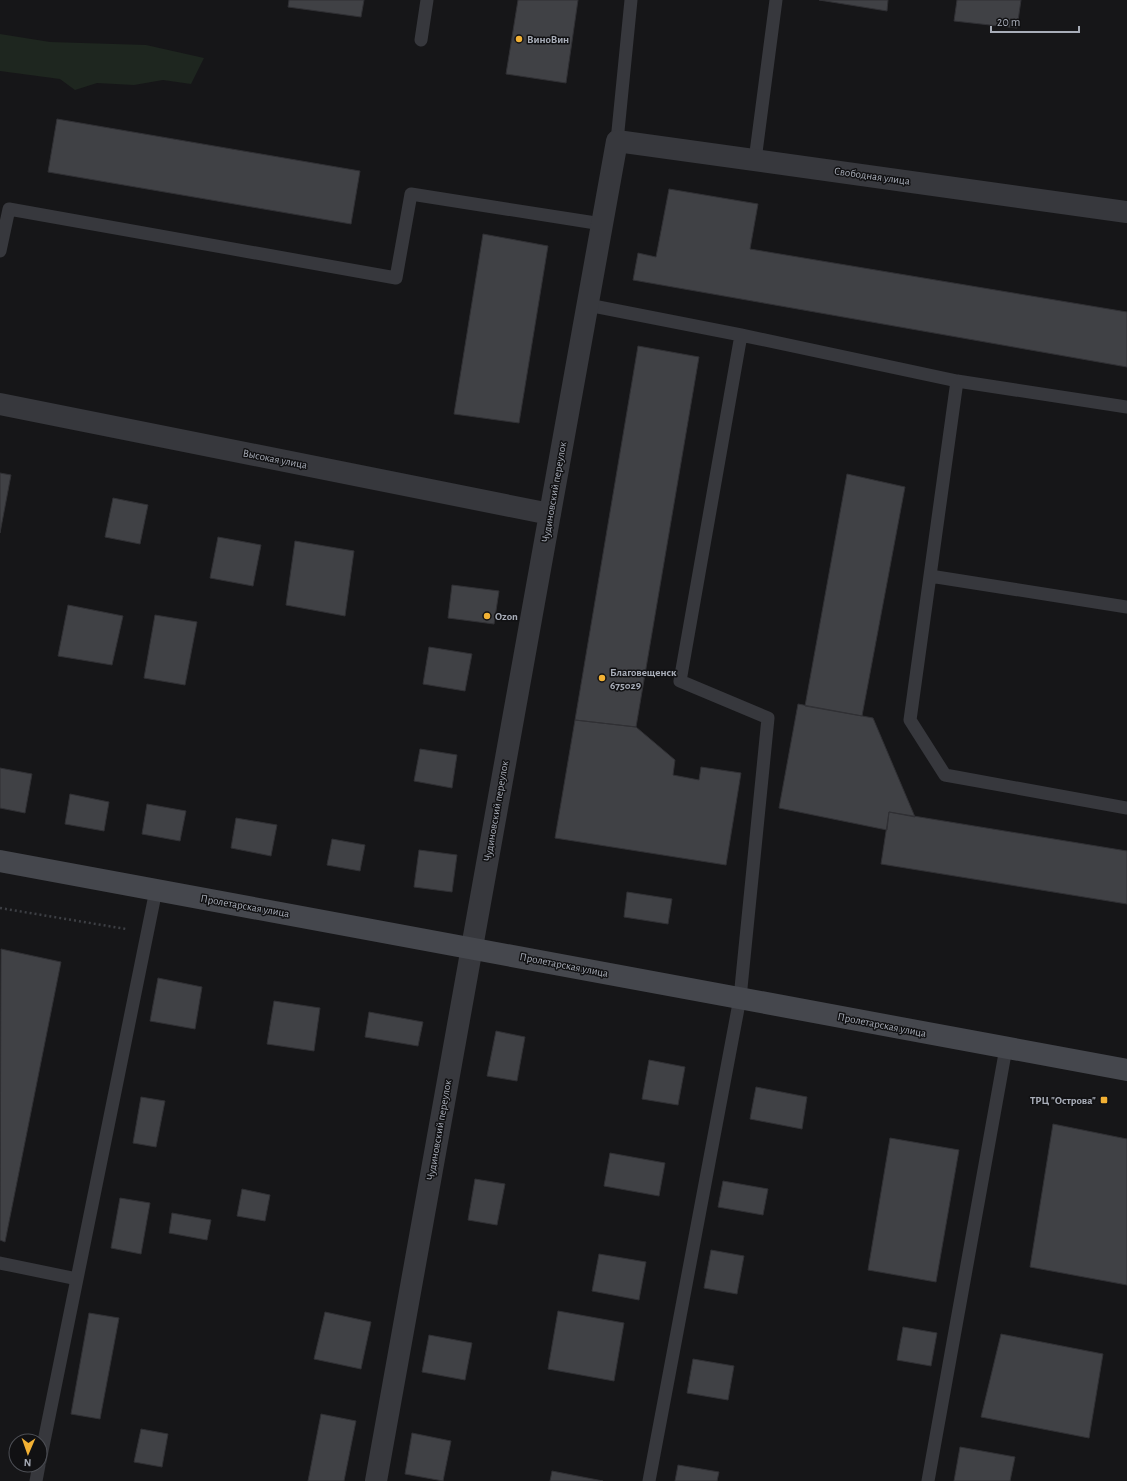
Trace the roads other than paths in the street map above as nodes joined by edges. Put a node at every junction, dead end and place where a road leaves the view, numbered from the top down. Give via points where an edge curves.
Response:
1 (427, 0) edge
2 (631, 0) edge
3 (776, 0) edge
4 (421, 40) dead end
5 (617, 141) junction
6 (755, 160) junction
7 (1127, 212) edge
8 (602, 224) junction
9 (0, 251) edge
10 (588, 305) junction
11 (741, 335) junction
12 (958, 381) junction
13 (0, 404) edge
14 (1127, 406) edge
15 (550, 514) junction
16 (930, 576) junction
17 (1127, 607) edge
18 (1127, 808) edge
19 (0, 861) edge
20 (156, 890) junction
21 (472, 948) junction
22 (740, 998) junction
23 (1006, 1048) junction
24 (1127, 1070) edge
25 (0, 1263) edge
26 (77, 1279) junction
27 (46, 1433) edge
28 (376, 1481) edge
29 (649, 1481) edge
30 (928, 1481) edge

1 - 4 lane
2 - 5 lane
3 - 6 lane
5 - 6 street, Свободная улица
5 - 8 street, Чудиновский переулок
6 - 7 street, Свободная улица
8 - 9 lane via 411,194 396,278 9,209
8 - 10 street, Чудиновский переулок
10 - 11 lane
10 - 15 street, Чудиновский переулок
11 - 12 lane
11 - 22 lane via 680,681 768,718
12 - 14 lane
12 - 16 lane
13 - 15 street, Высокая улица
15 - 21 street, Чудиновский переулок
16 - 17 lane
16 - 18 lane via 910,720 945,775
19 - 20 street, Пролетарская улица
20 - 21 street, Пролетарская улица
20 - 26 lane
21 - 22 street, Пролетарская улица
21 - 28 street, Чудиновский переулок
22 - 23 street, Пролетарская улица
22 - 29 lane
23 - 24 street, Пролетарская улица
23 - 30 lane
25 - 26 lane
26 - 27 lane

